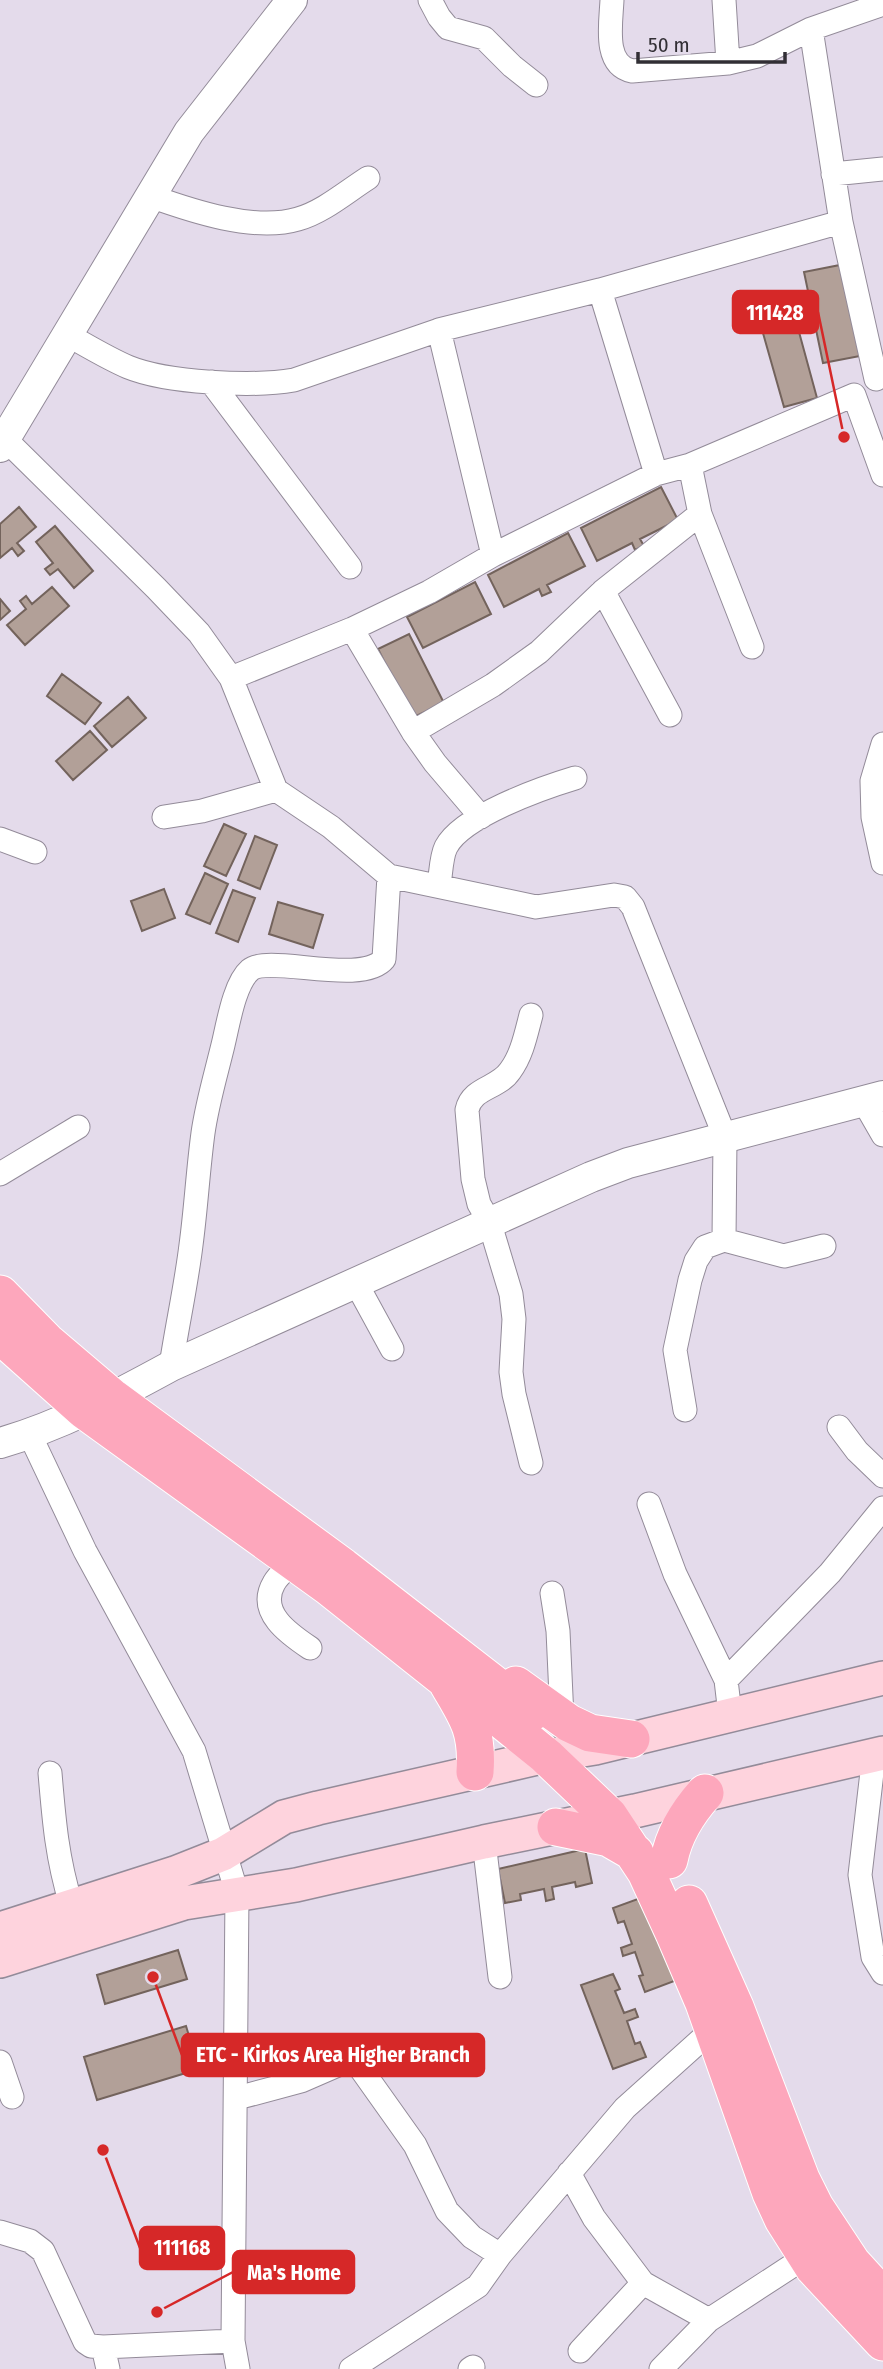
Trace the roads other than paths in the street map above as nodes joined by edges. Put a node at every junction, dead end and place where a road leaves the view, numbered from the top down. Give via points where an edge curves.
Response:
1 (292, 0) edge
2 (430, 0) edge
3 (612, 0) edge
4 (724, 0) edge
5 (883, 4) edge
6 (811, 29) junction
7 (729, 63) junction
8 (536, 85) dead end
9 (883, 169) edge
10 (834, 174) junction
11 (368, 178) dead end
12 (150, 196) junction
13 (841, 222) junction
14 (600, 290) junction
15 (439, 330) junction
16 (66, 334) junction
17 (880, 376) edge
18 (211, 382) junction
19 (854, 396) junction
20 (2, 441) edge
21 (690, 465) junction
22 (656, 474) junction
23 (883, 475) edge
24 (700, 514) junction
25 (493, 555) junction
26 (351, 567) dead end
27 (603, 591) junction
28 (352, 629) junction
29 (751, 647) dead end
30 (231, 678) junction
31 (670, 715) dead end
32 (413, 732) junction
33 (883, 744) edge
34 (575, 778) dead end
35 (276, 790) junction
36 (878, 815) edge
37 (164, 817) dead end
38 (481, 817) junction
39 (0, 839) edge
40 (35, 852) dead end
41 (883, 863) edge
42 (389, 876) junction
43 (439, 885) junction
44 (531, 1015) dead end
45 (874, 1099) edge
46 (78, 1127) dead end
47 (883, 1135) edge
48 (725, 1137) junction
49 (0, 1174) edge
50 (489, 1221) junction
51 (724, 1240) junction
52 (824, 1245) dead end
53 (356, 1283) junction
54 (0, 1294) edge
55 (0, 1335) edge
56 (392, 1349) dead end
57 (171, 1366) junction
58 (98, 1404) junction
59 (685, 1410) dead end
60 (839, 1427) dead end
61 (30, 1435) junction
62 (0, 1443) edge
63 (531, 1463) dead end
64 (883, 1476) edge
65 (649, 1504) dead end
66 (883, 1508) edge
67 (293, 1563) junction
68 (552, 1593) dead end
69 (310, 1648) dead end
70 (454, 1669) junction
71 (883, 1678) edge
72 (726, 1680) junction
73 (730, 1714) junction
74 (562, 1718) junction
75 (631, 1740) junction
76 (561, 1754) junction
77 (878, 1754) edge
78 (475, 1772) junction
79 (50, 1773) dead end
80 (705, 1793) junction
81 (622, 1813) junction
82 (556, 1827) junction
83 (484, 1842) junction
84 (223, 1854) junction
85 (652, 1857) junction
86 (237, 1893) junction
87 (71, 1904) junction
88 (0, 1928) edge
89 (0, 1961) edge
90 (883, 1973) edge
91 (500, 1977) dead end
92 (713, 2029) junction
93 (0, 2062) edge
94 (12, 2097) dead end
95 (237, 2098) junction
96 (569, 2173) junction
97 (0, 2232) edge
98 (500, 2255) junction
99 (807, 2256) junction
100 (643, 2283) junction
101 (883, 2297) edge
102 (709, 2319) junction
103 (233, 2341) junction
104 (883, 2343) edge
105 (580, 2351) dead end
106 (106, 2358) edge
107 (238, 2369) edge
108 (351, 2369) edge
109 (661, 2369) edge

1 - 12 street via 190,132
2 - 8 street via 448,28 484,38
3 - 7 street via 611,42 614,61 622,69
4 - 7 street
5 - 6 street
6 - 7 street via 757,56
6 - 10 street
9 - 10 street
10 - 13 street
11 - 12 street via 316,212 279,222 198,213
12 - 16 street
13 - 14 street
13 - 17 street
14 - 15 street
14 - 22 street
15 - 18 street via 294,380
15 - 25 street
16 - 18 street via 130,368
16 - 20 street
17 - 19 street
18 - 26 street
19 - 21 street
19 - 23 street
20 - 30 street via 156,587 199,633
21 - 22 street
21 - 24 street
22 - 25 street
24 - 27 street
24 - 29 street
25 - 28 street
27 - 31 street
27 - 32 street via 539,652
28 - 30 street
28 - 32 street
30 - 35 street
32 - 38 street
33 - 36 street via 872,781
34 - 38 street via 534,790
35 - 37 street
35 - 42 street via 331,827
36 - 41 street
38 - 43 street via 466,825 444,849
39 - 40 street
42 - 43 street
42 - 57 street via 384,959 379,965 323,970 264,965 252,968 243,979 203,1131 191,1246
43 - 48 street via 536,908 625,897 633,907
44 - 50 street via 510,1071 469,1100 473,1179
45 - 47 street
45 - 48 street
46 - 49 street
48 - 50 street via 628,1163
48 - 51 street
50 - 53 street
50 - 63 street via 511,1294 511,1372
51 - 52 street via 784,1256
51 - 59 street via 705,1247 690,1280 675,1350
53 - 56 street
53 - 57 street
54 - 58 main road
55 - 58 main road
57 - 58 street
58 - 61 street
58 - 67 main road via 169,1469
58 - 70 main road via 186,1449
60 - 64 street
61 - 62 street
61 - 84 street via 85,1551 194,1751
65 - 72 street via 675,1574
66 - 72 street via 830,1573
67 - 69 street via 274,1582 271,1610 292,1636
67 - 70 main road
68 - 74 street
70 - 74 main road via 481,1663 497,1670
70 - 76 main road via 508,1694
70 - 78 main road via 477,1746
71 - 73 main road
72 - 73 street
73 - 75 main road
74 - 75 main road via 590,1733
75 - 76 main road
76 - 78 main road
76 - 81 main road
77 - 80 main road
77 - 90 street via 860,1875 873,1957
78 - 84 main road via 284,1817
79 - 87 street via 55,1838
80 - 81 main road
80 - 85 main road
81 - 82 main road
81 - 85 main road
82 - 83 main road
82 - 85 main road via 609,1838
83 - 86 main road via 296,1885
83 - 91 street
84 - 86 street
84 - 87 main road
85 - 92 main road via 674,1933
85 - 101 main road via 735,2007 815,2207 852,2263
86 - 89 main road via 184,1903
86 - 95 street
87 - 88 main road
92 - 96 street via 625,2108
92 - 99 main road via 771,2193
93 - 94 street
95 - 98 street via 354,2062 415,2145 447,2211
95 - 103 street
96 - 98 street
96 - 100 street via 594,2218
97 - 106 street via 30,2241 43,2251 85,2342
98 - 108 street via 478,2286
99 - 102 street
99 - 104 main road
100 - 102 street
100 - 105 street
102 - 109 street
103 - 106 street
103 - 107 street

